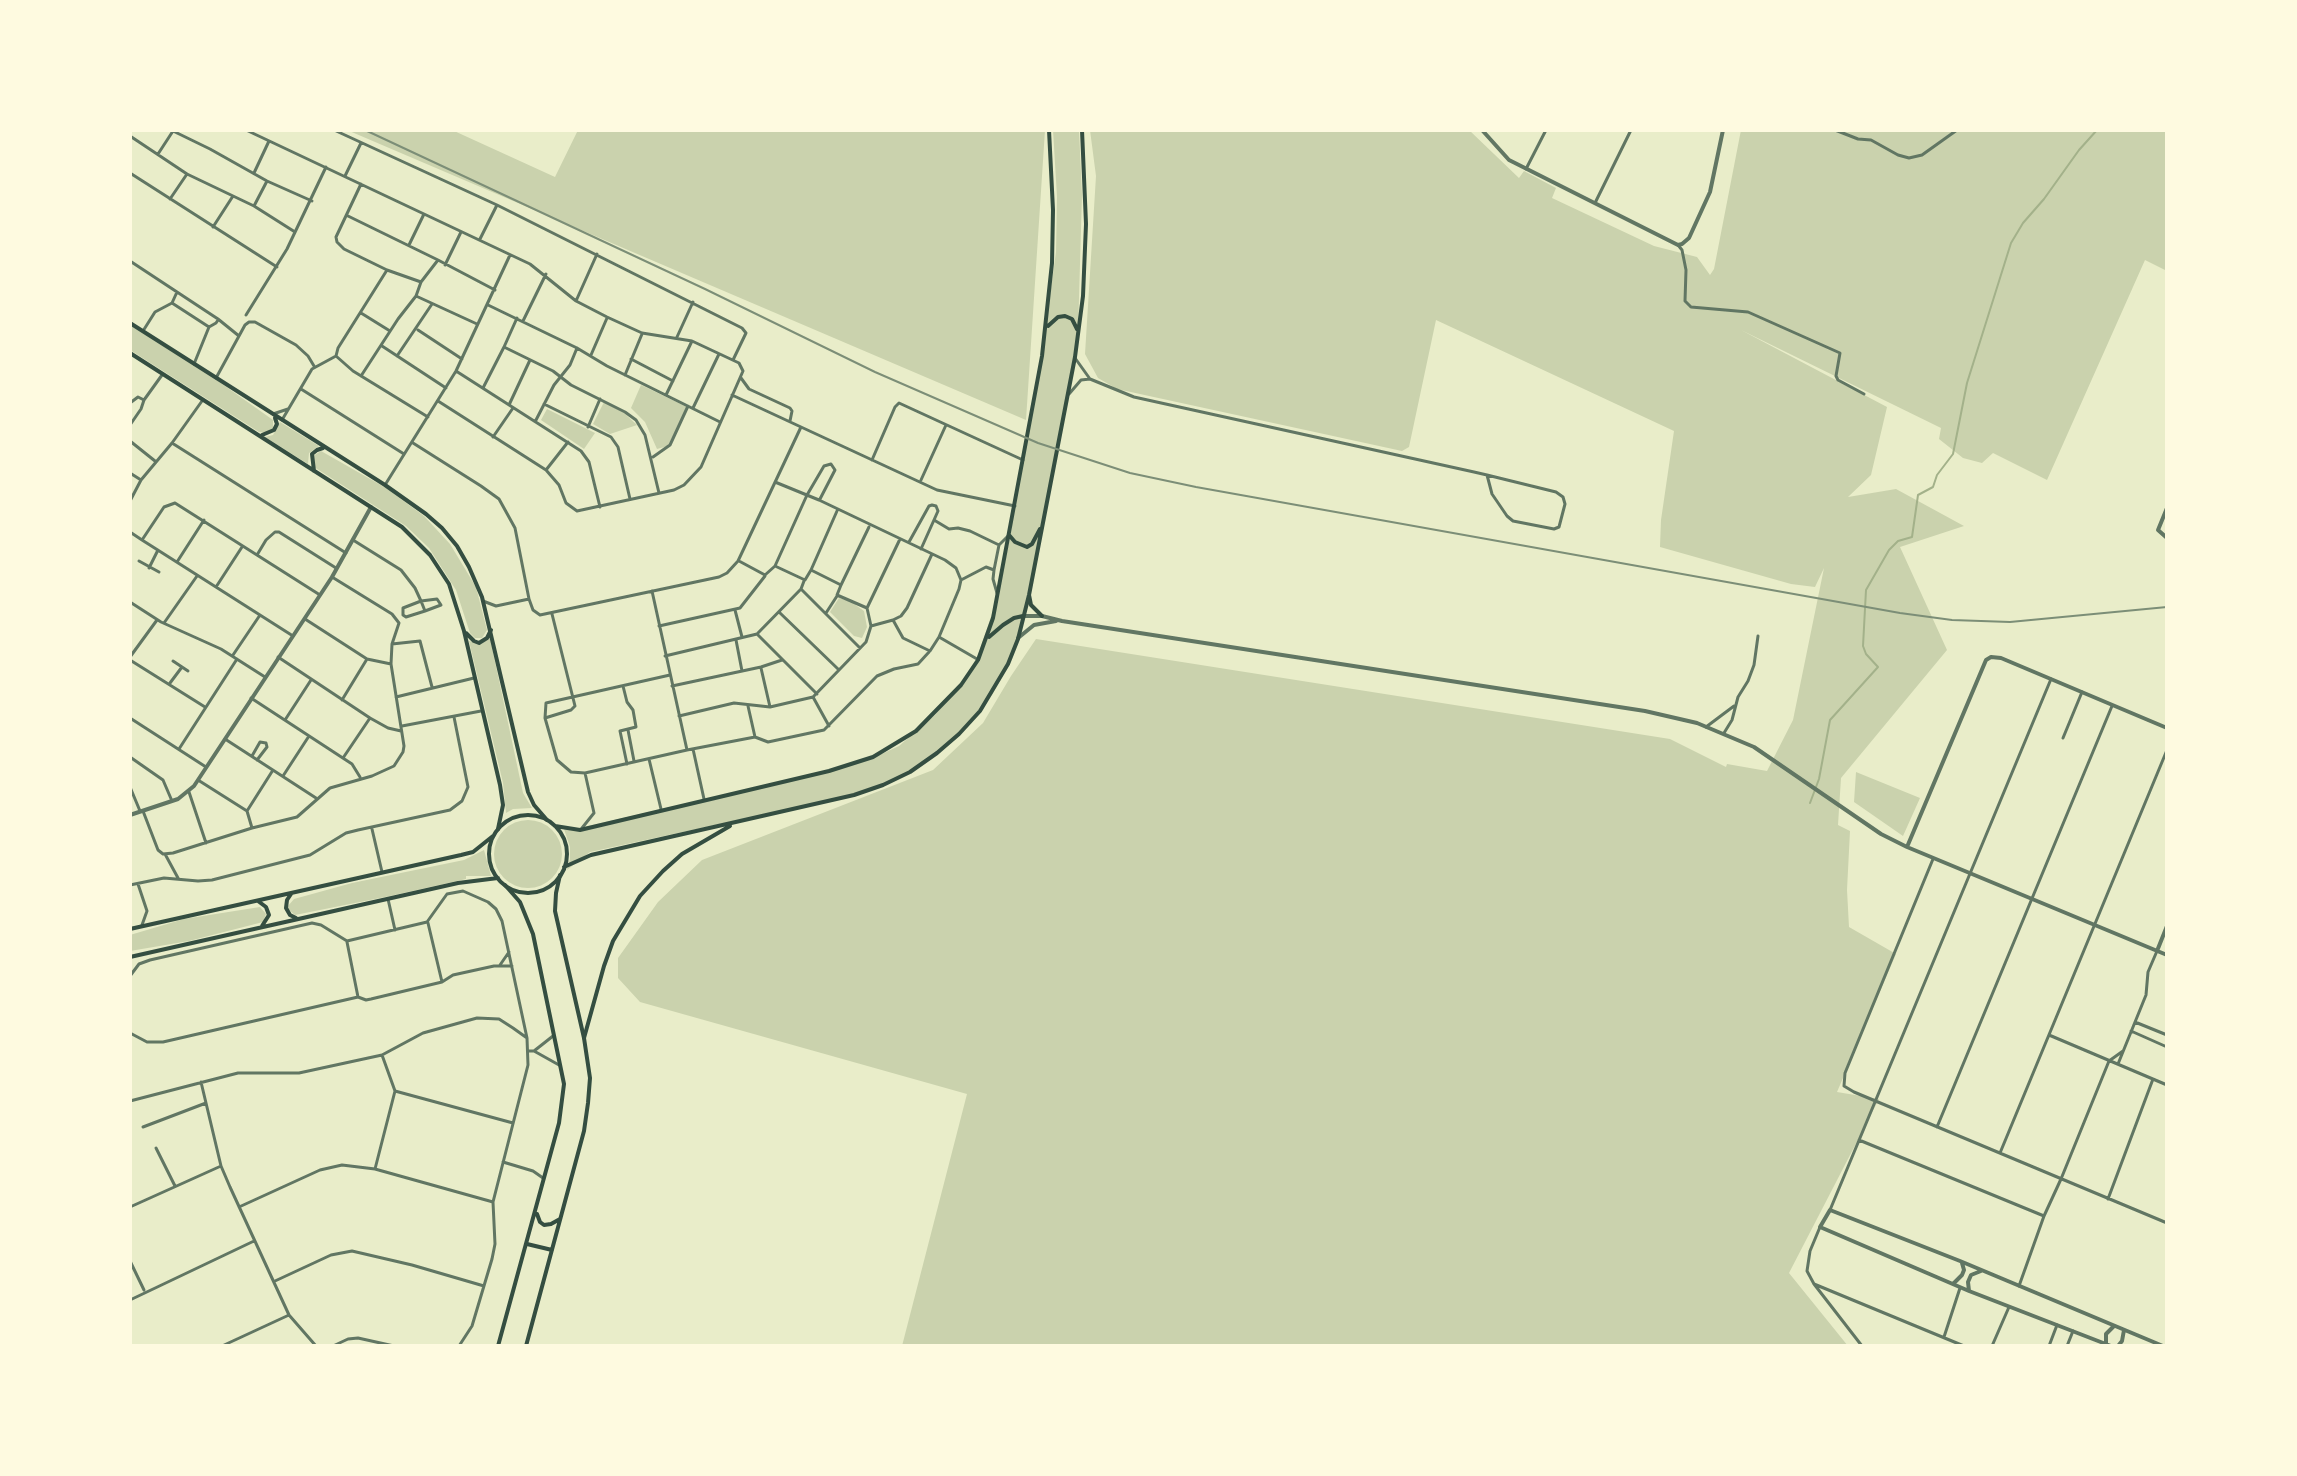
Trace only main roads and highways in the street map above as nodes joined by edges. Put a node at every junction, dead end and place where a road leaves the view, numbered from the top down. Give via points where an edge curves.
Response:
1 (1049, 130) edge
2 (1082, 130) edge
3 (130, 323) edge
4 (1046, 328) junction
5 (1078, 334) junction
6 (130, 353) edge
7 (273, 414) junction
8 (259, 436) junction
9 (326, 448) junction
10 (314, 471) junction
11 (1043, 521) junction
12 (1009, 535) junction
13 (1029, 595) junction
14 (1023, 616) junction
15 (1042, 616) road end
16 (491, 630) junction
17 (464, 631) junction
18 (986, 640) junction
19 (547, 820) junction
20 (733, 824) junction
21 (555, 826) junction
22 (498, 829) junction
23 (493, 836) junction
24 (564, 867) junction
25 (560, 875) junction
26 (498, 878) junction
27 (505, 885) junction
28 (293, 892) junction
29 (258, 901) junction
30 (296, 918) junction
31 (260, 927) junction
32 (130, 929) edge
33 (130, 957) edge
34 (584, 1038) junction
35 (536, 1212) junction
36 (561, 1218) junction
37 (527, 1244) junction
38 (552, 1250) junction
39 (498, 1346) edge
40 (526, 1346) edge

1 - 4 main road via 1053,210
2 - 5 main road via 1086,224
3 - 7 main road
4 - 5 main road via 1065,316
4 - 12 main road
5 - 11 main road
6 - 8 main road
7 - 8 main road via 274,430
7 - 9 main road
8 - 10 main road
9 - 10 main road via 312,454
9 - 16 main road via 442,528 469,567
10 - 17 main road via 412,536 442,571
11 - 12 main road via 1030,546 1020,546
11 - 13 main road
12 - 18 main road
13 - 14 main road
13 - 15 main road
14 - 18 main road
14 - 20 main road via 1008,664 980,711 937,753 910,772 854,795
16 - 17 main road via 479,643
16 - 19 main road via 528,792
17 - 22 main road via 503,805
18 - 21 main road via 961,685 934,715 873,757 580,830
19 - 21 main road
19 - 22 main road via 521,816
20 - 24 main road via 591,855
20 - 34 main road via 682,854 640,896 613,941
21 - 24 main road via 566,850
22 - 23 main road
23 - 26 main road via 490,862
23 - 28 main road via 473,852
24 - 25 main road
25 - 27 main road via 539,891 521,892
25 - 34 main road via 555,911
26 - 27 main road
26 - 30 main road
27 - 35 main road via 526,914 564,1084
28 - 29 main road
28 - 30 main road via 286,908
29 - 31 main road via 269,915
29 - 32 main road
30 - 31 main road
31 - 33 main road
34 - 36 main road via 590,1078 587,1117
35 - 36 main road via 544,1225
35 - 37 main road
36 - 38 main road
37 - 38 main road
37 - 39 main road
38 - 40 main road

